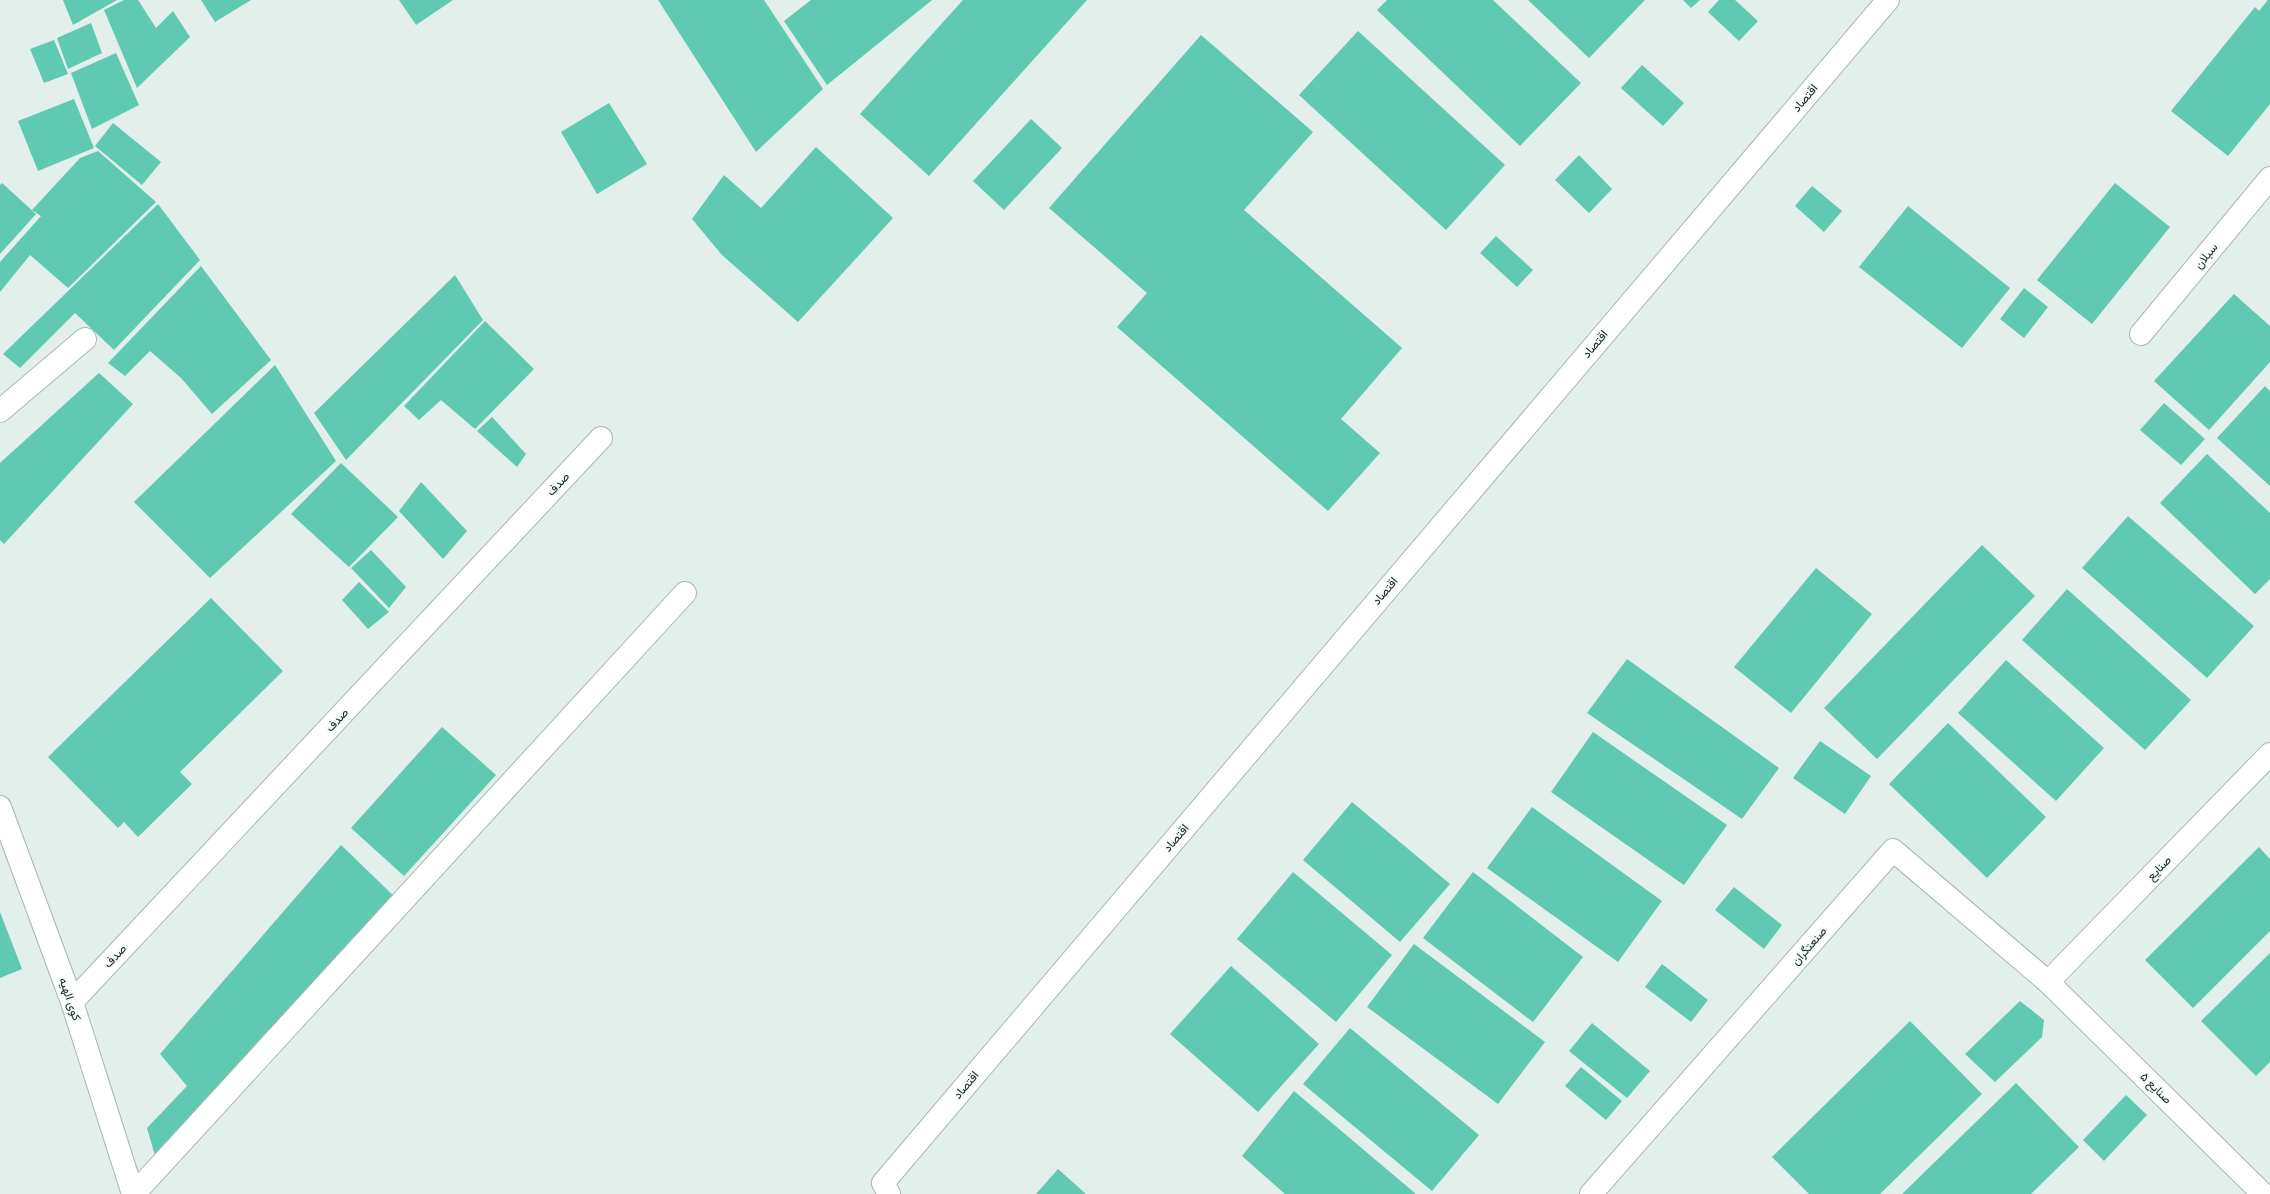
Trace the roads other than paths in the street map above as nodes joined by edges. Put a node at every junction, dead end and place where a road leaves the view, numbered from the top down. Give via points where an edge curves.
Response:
1 (1888, 0) edge
2 (2270, 178) edge
3 (2141, 334) dead end
4 (85, 339) dead end
5 (0, 412) edge
6 (601, 438) dead end
7 (685, 593) dead end
8 (2270, 754) edge
9 (0, 807) edge
10 (2048, 982) junction
11 (72, 1002) junction
12 (886, 1188) edge
13 (133, 1194) edge
14 (1591, 1194) edge
15 (2263, 1194) edge

1 - 12 street, اقتصاد
2 - 3 street, سبلان
4 - 5 street
6 - 11 street, صدف
7 - 13 street
8 - 10 street, صنایع
9 - 11 street, کوی الهیه
10 - 14 street, صنعتگران via 1893,850
10 - 15 street, صنایع ۵
11 - 13 street, کوی الهیه

